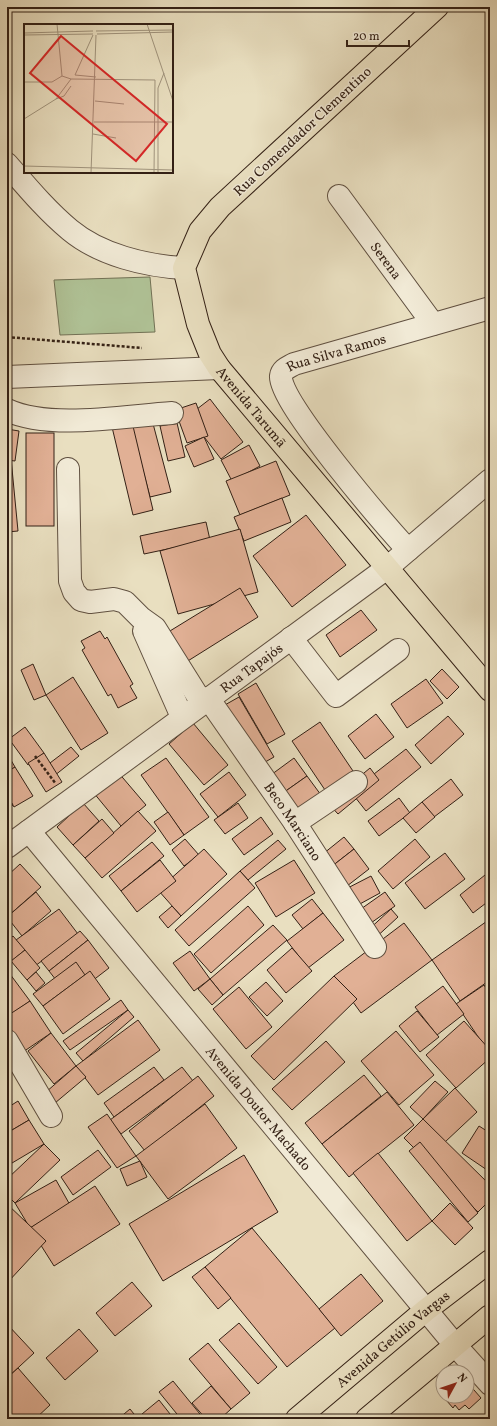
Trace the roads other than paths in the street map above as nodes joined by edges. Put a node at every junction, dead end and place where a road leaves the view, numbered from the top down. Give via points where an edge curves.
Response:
1 (437, 7) edge
2 (7, 164) edge
3 (339, 196) dead end
4 (184, 268) junction
5 (490, 308) edge
6 (433, 324) junction
7 (219, 368) junction
8 (7, 377) edge
9 (7, 410) edge
10 (172, 413) dead end
11 (68, 469) dead end
12 (490, 480) edge
13 (408, 550) junction
14 (387, 568) junction
15 (141, 618) junction
16 (291, 638) junction
17 (398, 650) dead end
18 (490, 690) edge
19 (205, 700) junction
20 (182, 717) junction
21 (356, 782) dead end
22 (295, 823) junction
23 (29, 831) junction
24 (7, 846) edge
25 (375, 947) dead end
26 (7, 1041) edge
27 (51, 1116) dead end
28 (490, 1261) edge
29 (426, 1310) junction
30 (490, 1316) edge
31 (455, 1345) junction
32 (490, 1384) edge
33 (298, 1419) edge
34 (367, 1419) edge

1 - 4 main road, Rua Comendador Clementino via 220,207 200,231
2 - 4 street via 48,210 85,240 142,263
3 - 6 street, Serena
4 - 7 main road, Avenida Tarumã via 198,324 210,354
5 - 6 street, Rua Silva Ramos
6 - 13 street, Rua Silva Ramos via 294,364 284,369 281,375 281,381 293,406 360,495
7 - 8 street
7 - 14 main road, Avenida Tarumã
9 - 10 street via 39,419 63,421
11 - 15 street, Beco Marciano via 70,581 74,592 81,600 90,602 114,599 125,602
12 - 13 street, Rua Tapajós
13 - 14 street, Rua Tapajós
14 - 16 street, Rua Tapajós
14 - 18 main road, Avenida Tarumã
15 - 19 street, Beco Marciano via 155,628
15 - 20 street via 148,643
16 - 17 street via 336,696
16 - 19 street, Rua Tapajós
19 - 20 street, Rua Tapajós
19 - 22 street, Beco Marciano
20 - 23 street, Rua Tapajós
21 - 22 street
22 - 25 street, Beco Marciano
23 - 24 street, Rua Tapajós
23 - 29 street, Avenida Doutor Machado
26 - 27 street
28 - 29 main road, Avenida Getúlio Vargas
29 - 31 street, Avenida Doutor Machado
29 - 33 main road, Avenida Getúlio Vargas
30 - 31 main road
31 - 32 street, Avenida Doutor Machado
31 - 34 main road

